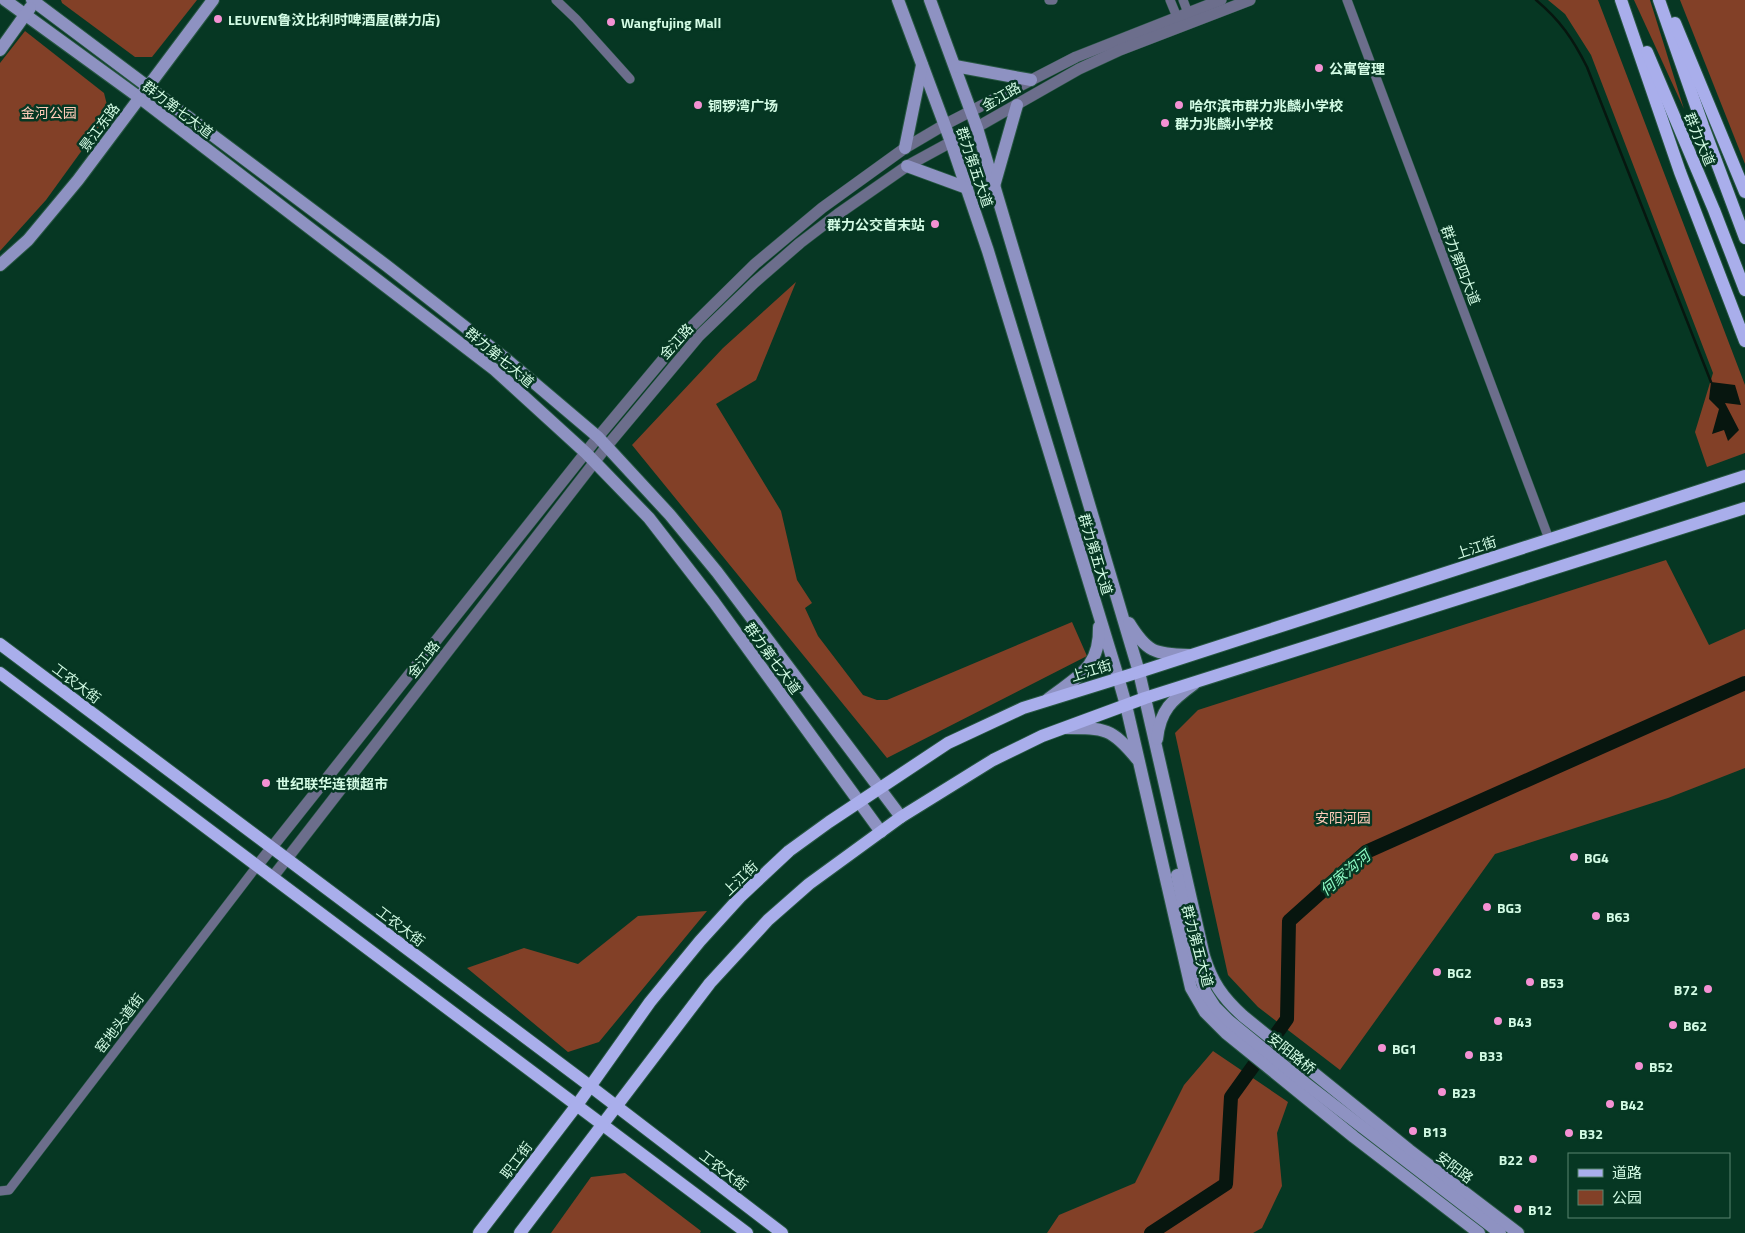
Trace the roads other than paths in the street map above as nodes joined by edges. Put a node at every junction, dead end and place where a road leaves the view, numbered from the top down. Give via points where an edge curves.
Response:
1 (5, 0) edge
2 (213, 0) edge
3 (556, 0) edge
4 (898, 0) edge
5 (930, 0) edge
6 (1049, 0) edge
7 (1054, 0) edge
8 (1170, 0) edge
9 (1183, 0) edge
10 (1222, 0) edge
11 (1250, 0) edge
12 (1347, 0) edge
13 (1621, 0) edge
14 (1626, 0) edge
15 (1659, 0) edge
16 (1666, 0) edge
17 (34, 1) edge
18 (25, 15) junction
19 (1182, 15) junction
20 (0, 50) edge
21 (922, 64) junction
22 (955, 66) junction
23 (630, 80) dead end
24 (1031, 80) junction
25 (149, 87) junction
26 (140, 98) junction
27 (1017, 105) junction
28 (971, 110) junction
29 (944, 124) junction
30 (977, 128) junction
31 (951, 142) junction
32 (905, 148) junction
33 (907, 166) junction
34 (994, 186) junction
35 (967, 188) junction
36 (1745, 192) edge
37 (1745, 238) edge
38 (0, 265) edge
39 (1745, 290) edge
40 (1745, 341) edge
41 (602, 442) junction
42 (586, 452) junction
43 (596, 462) junction
44 (1745, 476) edge
45 (1745, 508) edge
46 (1549, 539) junction
47 (1122, 612) junction
48 (1099, 614) junction
49 (0, 644) edge
50 (1190, 655) junction
51 (1139, 672) junction
52 (0, 673) edge
53 (1118, 677) junction
54 (1196, 682) junction
55 (1145, 698) junction
56 (1048, 699) junction
57 (1126, 705) junction
58 (1064, 728) junction
59 (1157, 747) junction
60 (1139, 762) junction
61 (1164, 778) junction
62 (879, 788) junction
63 (860, 801) junction
64 (901, 817) junction
65 (881, 832) junction
66 (271, 848) junction
67 (286, 859) junction
68 (257, 866) junction
69 (272, 878) junction
70 (1306, 1066) joint
71 (590, 1086) junction
72 (577, 1105) junction
73 (617, 1107) junction
74 (604, 1125) junction
75 (0, 1191) edge
76 (479, 1233) edge
77 (520, 1233) edge
78 (746, 1233) edge
79 (782, 1233) edge
80 (1479, 1233) edge
81 (1500, 1233) edge
82 (1518, 1233) edge

1 - 18 main road, 群力第七大道
2 - 25 main road, 景江东路
3 - 23 street
4 - 21 main road, 群力第五大道
5 - 22 main road, 群力第五大道
6 - 7 street
8 - 19 street
9 - 19 street
10 - 19 street, 金江路
11 - 27 street, 金江路 via 1112,54
12 - 46 street, 群力第四大道
13 - 40 main road via 1680,172
14 - 39 main road, 群力大道
15 - 37 main road, 群力大道
16 - 36 main road
17 - 18 main road
17 - 25 main road, 群力第七大道
18 - 20 main road
18 - 26 main road, 群力第七大道
19 - 24 street, 金江路 via 1076,57
21 - 29 main road, 群力第五大道
21 - 32 main road
22 - 24 main road
22 - 28 main road, 群力第五大道
24 - 28 street, 金江路
25 - 26 main road, 景江东路
25 - 41 main road, 群力第七大道 via 499,353
26 - 38 main road, 景江东路 via 78,180 34,232
26 - 42 main road, 群力第七大道 via 495,370
27 - 30 street, 金江路
27 - 34 main road
28 - 29 street, 金江路
28 - 30 main road, 群力第五大道
29 - 31 main road, 群力第五大道
29 - 32 street, 金江路
30 - 31 street, 金江路
30 - 34 main road, 群力第五大道
31 - 33 street, 金江路
31 - 35 main road, 群力第五大道
32 - 41 street, 金江路 via 822,208 755,264 685,333
33 - 35 main road
33 - 41 street, 金江路 via 823,226 754,283 699,336
34 - 47 main road, 群力第五大道
35 - 48 main road, 群力第五大道
41 - 42 street, 金江路
41 - 43 street, 金江路
41 - 62 main road, 群力第七大道 via 670,515 717,572
42 - 43 main road, 群力第七大道
42 - 66 street, 金江路
43 - 63 main road, 群力第七大道 via 650,518
43 - 67 street, 金江路
44 - 46 main road, 上江街
45 - 54 main road
46 - 50 main road, 上江街
47 - 50 main road via 1136,635 1153,651
47 - 51 main road, 群力第五大道
48 - 53 main road, 群力第五大道
48 - 56 main road via 1099,641 1090,666
49 - 66 main road, 工农大街
50 - 51 main road, 上江街
51 - 53 main road, 上江街
51 - 55 main road, 群力第五大道
52 - 68 main road
53 - 56 main road, 上江街
53 - 57 main road, 群力第五大道
54 - 55 main road
54 - 59 main road via 1163,712
55 - 57 main road
55 - 59 main road, 群力第五大道
56 - 62 main road, 上江街 via 948,743
57 - 58 main road
57 - 60 main road, 群力第五大道
58 - 60 main road via 1111,732
58 - 64 main road via 993,760
59 - 61 main road, 群力第五大道
60 - 80 main road, 群力第五大道 via 1189,980 1205,1012 1226,1033 1354,1137
61 - 70 main road, 群力第五大道 via 1209,970 1222,995 1243,1016
61 - 81 main road, 安阳路桥 via 1167,827 1197,969 1215,1007 1305,1083
62 - 63 main road, 上江街
62 - 64 main road, 群力第七大道
63 - 65 main road, 群力第七大道
63 - 71 main road, 上江街 via 789,851 741,896 650,1002
64 - 65 main road
65 - 73 main road via 809,884 768,920 710,983
66 - 67 main road, 工农大街
66 - 68 street, 金江路
67 - 69 street, 金江路
67 - 71 main road, 工农大街
68 - 69 main road
68 - 75 street, 窑地头道街 via 9,1190
69 - 72 main road
70 - 82 main road, 安阳路
71 - 72 main road, 上江街
71 - 73 main road, 工农大街
72 - 74 main road
72 - 76 main road, 职工街
73 - 74 main road
73 - 79 main road, 工农大街
74 - 77 main road
74 - 78 main road

